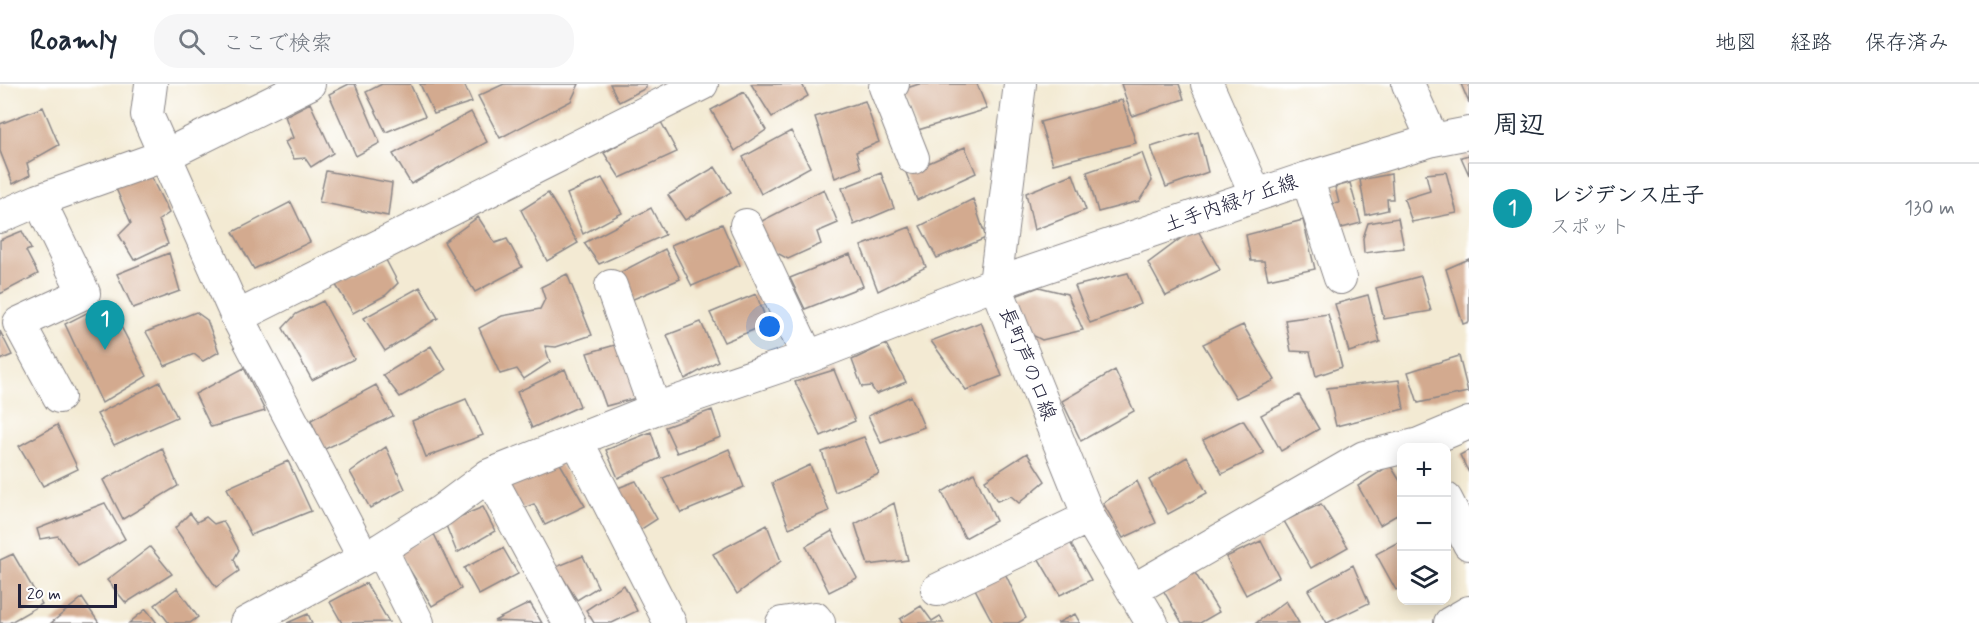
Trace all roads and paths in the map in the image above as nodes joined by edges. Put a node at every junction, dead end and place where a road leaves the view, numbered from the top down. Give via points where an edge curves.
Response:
1 (151, 84) edge
2 (309, 84) edge
3 (892, 84) edge
4 (1020, 84) edge
5 (1207, 84) edge
6 (1408, 84) edge
7 (686, 88) edge
8 (1469, 133) edge
9 (1433, 140) junction
10 (166, 155) junction
11 (913, 158) dead end
12 (1307, 178) junction
13 (1256, 195) junction
14 (39, 200) junction
15 (0, 218) edge
16 (746, 225) dead end
17 (1340, 278) dead end
18 (995, 284) junction
19 (610, 286) dead end
20 (237, 318) junction
21 (808, 357) junction
22 (58, 397) dead end
23 (655, 409) junction
24 (1469, 423) edge
25 (577, 441) junction
26 (1421, 443) edge
27 (1397, 450) edge
28 (489, 475) junction
29 (1451, 509) edge
30 (1089, 517) junction
31 (1469, 544) edge
32 (373, 553) junction
33 (937, 590) dead end
34 (1135, 590) junction
35 (1469, 612) edge
36 (246, 623) edge
37 (418, 623) edge
38 (569, 623) edge
39 (670, 623) edge
40 (782, 623) edge
41 (819, 623) edge
42 (1152, 623) edge
43 (1449, 623) edge

1 - 10 street via 147,115
2 - 10 street
3 - 11 street via 885,87
4 - 18 street, 長町芦の口線
5 - 13 street
6 - 9 street
7 - 20 street
8 - 9 street, 土手内緑ケ丘線
9 - 12 street, 土手内緑ケ丘線
10 - 14 street
10 - 20 street
12 - 13 street, 土手内緑ケ丘線
12 - 17 street
13 - 18 street, 土手内緑ケ丘線
14 - 15 street
14 - 22 street via 84,293 19,323
16 - 21 street
18 - 21 street, 土手内緑ケ丘線
18 - 30 street, 長町芦の口線
19 - 23 street
20 - 32 street
21 - 23 street, 土手内緑ケ丘線
23 - 25 street, 土手内緑ケ丘線
24 - 26 street
25 - 28 street, 土手内緑ケ丘線
25 - 39 street
27 - 34 street via 1364,457
28 - 32 street, 土手内緑ケ丘線 via 441,511
28 - 38 street
29 - 31 street
30 - 33 street
30 - 34 street, 長町芦の口線
32 - 36 street, 土手内緑ケ丘線
32 - 37 street
34 - 42 street, 長町芦の口線
35 - 43 street
40 - 41 street via 815,618

